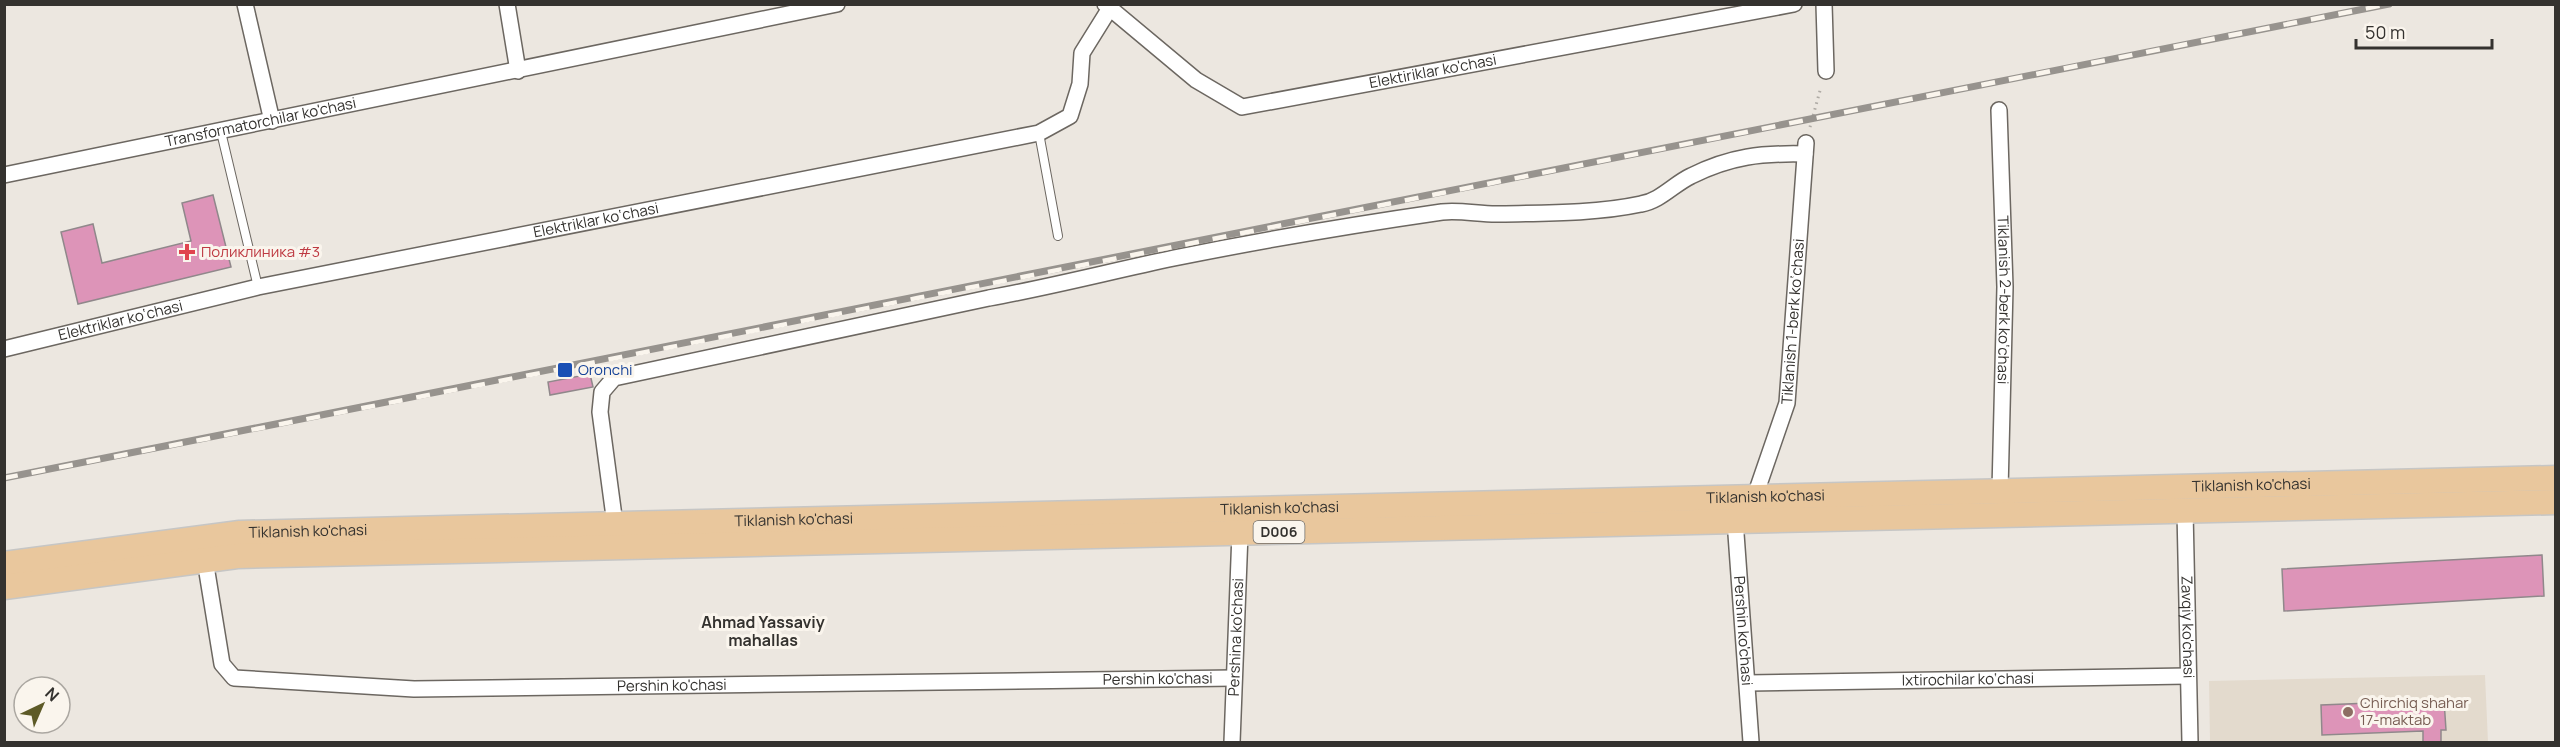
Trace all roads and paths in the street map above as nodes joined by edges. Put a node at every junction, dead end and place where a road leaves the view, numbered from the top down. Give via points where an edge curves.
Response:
1 (245, 4) edge
2 (507, 4) edge
3 (837, 4) edge
4 (1794, 4) edge
5 (1824, 4) edge
6 (1108, 6) edge
7 (518, 71) junction
8 (1826, 71) dead end
9 (1818, 98) dead end
10 (1999, 110) dead end
11 (272, 121) junction
12 (220, 132) junction
13 (1039, 132) junction
14 (1806, 149) junction
15 (4, 175) edge
16 (1058, 236) dead end
17 (258, 287) junction
18 (4, 350) edge
19 (2556, 478) edge
20 (2000, 490) junction
21 (1755, 496) junction
22 (2556, 502) edge
23 (2185, 511) junction
24 (1735, 520) junction
25 (615, 524) junction
26 (1240, 533) junction
27 (205, 560) junction
28 (4, 564) edge
29 (4, 587) edge
30 (2188, 675) junction
31 (1234, 678) junction
32 (1748, 683) junction
33 (1232, 742) edge
34 (1751, 742) edge
35 (2190, 742) edge

1 - 11 street
2 - 7 street
3 - 7 street, Transformatorchilar ko'chasi
4 - 6 street, Elektiriklar ko'chasi via 1242,108 1196,80
5 - 8 street
6 - 13 street, Elektriklar ko‘chasi via 1082,53 1080,84 1070,116
7 - 11 street, Transformatorchilar ko'chasi
9 - 14 path
10 - 20 street, Tiklanish 2-berk ko‘chasi via 2005,287
11 - 12 street, Transformatorchilar ko'chasi
12 - 15 street, Transformatorchilar ko'chasi
12 - 17 lane
13 - 16 lane
13 - 17 street, Elektriklar ko‘chasi
14 - 21 street, Tiklanish 1-berk ko‘chasi via 1787,403
14 - 25 street via 1730,159 1690,176 1643,204 1559,212 1456,211 1363,224 1174,258 614,378 602,392 600,412
17 - 18 street, Elektriklar ko‘chasi
19 - 20 main road, Tiklanish ko'chasi / D006
20 - 21 main road, Tiklanish ko'chasi / D006
21 - 24 main road
21 - 25 main road, Tiklanish ko'chasi / D006
22 - 23 main road, D006
23 - 24 main road, D006
23 - 30 street, Zavqiy ko'chasi
24 - 26 main road, D006
24 - 32 street, Pershin ko'chasi
25 - 28 main road, Tiklanish ko'chasi / D006 via 240,533
26 - 27 main road, D006 via 237,556
26 - 31 street, Pershina ko'chasi
27 - 29 main road, D006
27 - 31 street, Pershin ko'chasi via 222,664 234,678 414,689
30 - 32 street, Ixtirochilar ko‘chasi
30 - 35 street, Zavqiy ko'chasi
31 - 33 street, Pershina ko'chasi
32 - 34 street, Pershin ko'chasi

